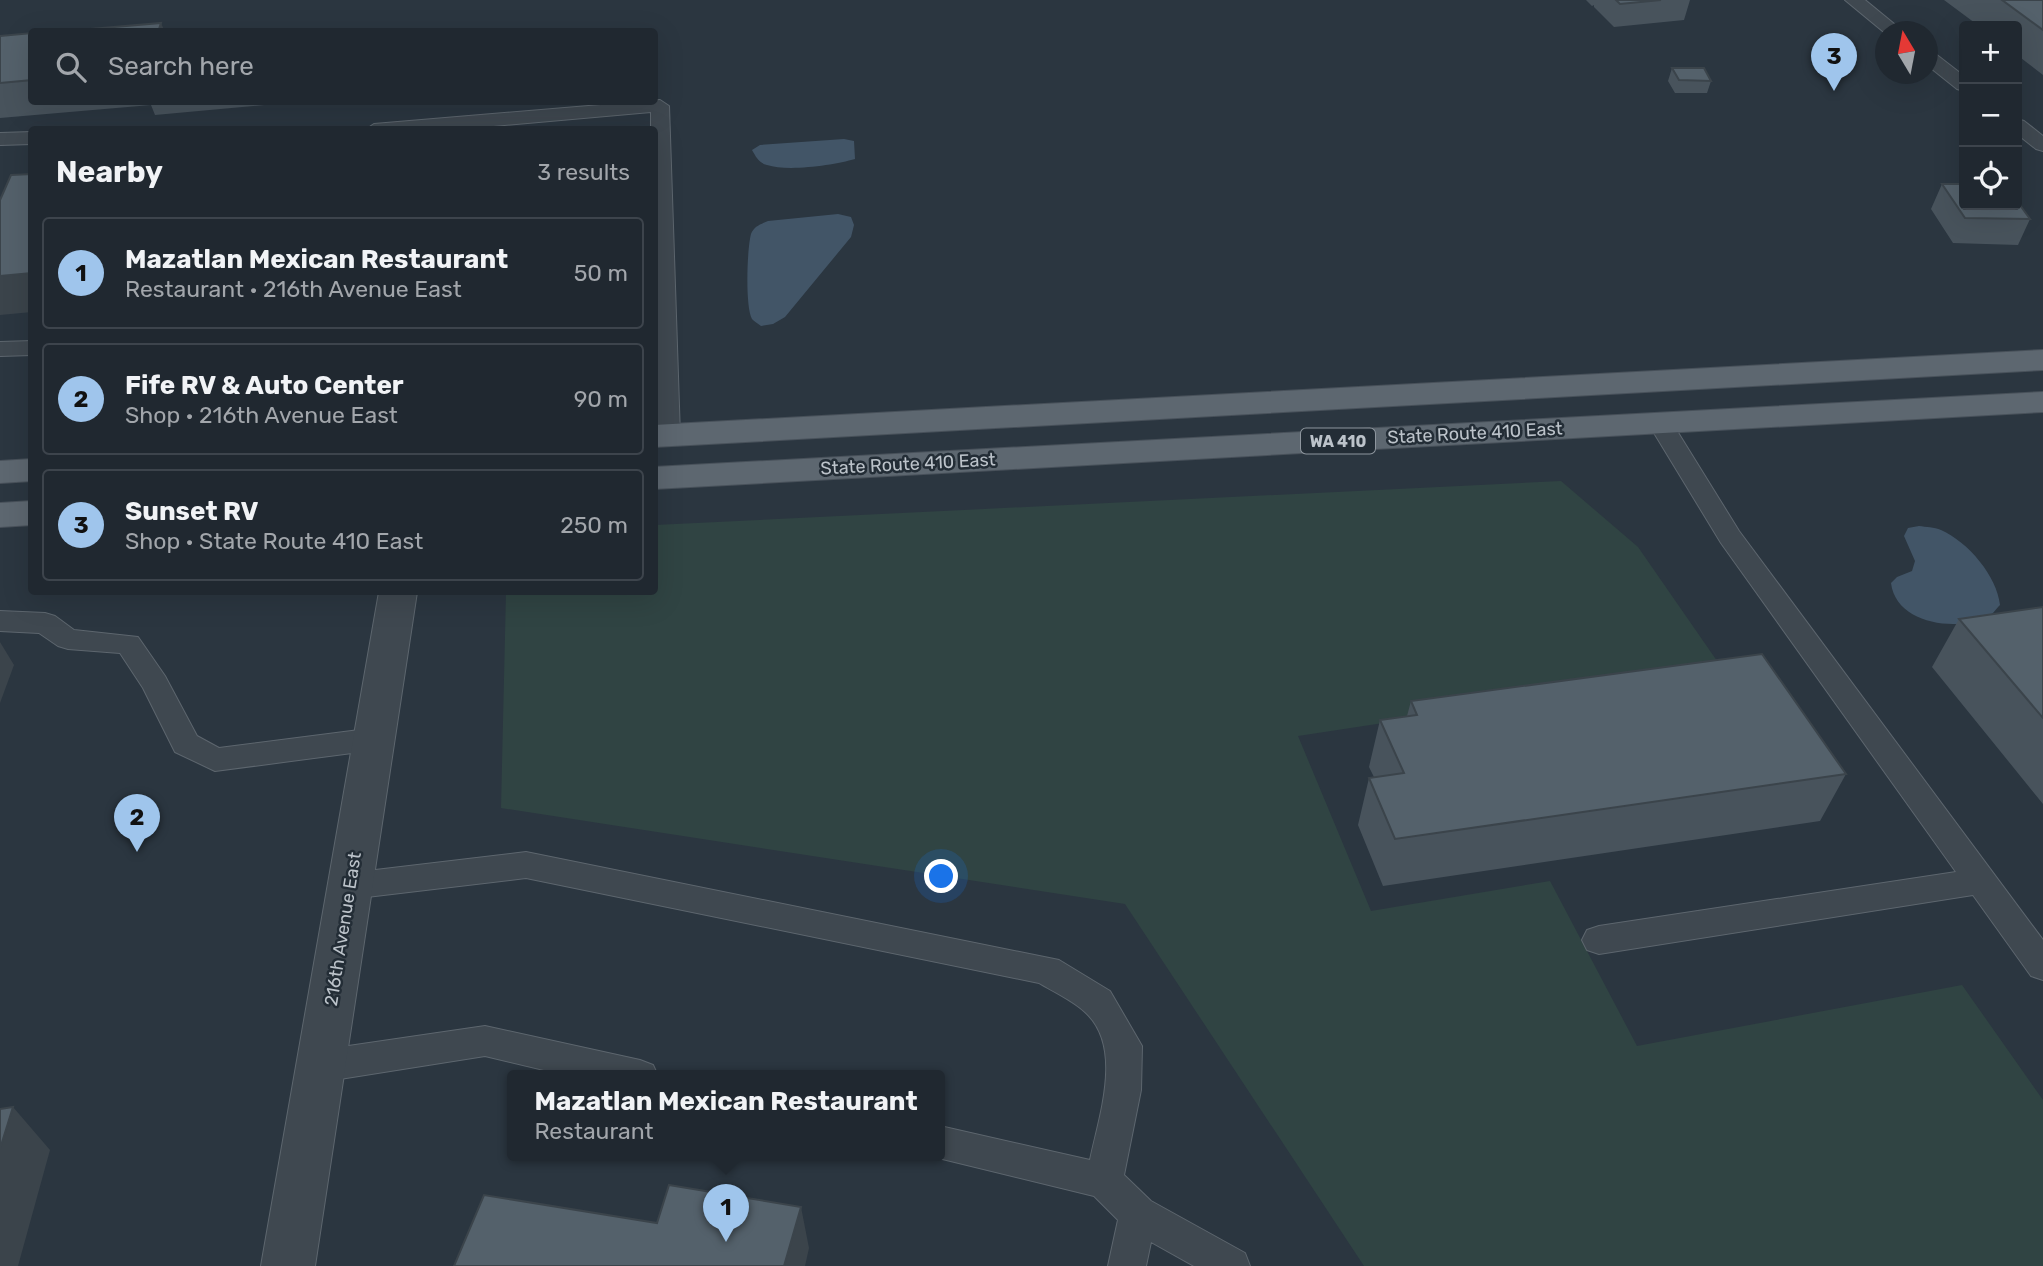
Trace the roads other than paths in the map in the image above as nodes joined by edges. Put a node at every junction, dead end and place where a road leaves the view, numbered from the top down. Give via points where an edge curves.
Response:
1 (1854, 0) edge
2 (1881, 21) edge
3 (1938, 65) edge
4 (1963, 84) edge
5 (422, 126) edge
6 (2022, 129) edge
7 (28, 138) edge
8 (0, 139) edge
9 (2043, 145) edge
10 (659, 317) edge
11 (28, 348) edge
12 (0, 349) edge
13 (2043, 360) edge
14 (2043, 402) edge
15 (1660, 423) junction
16 (661, 436) edge
17 (28, 470) edge
18 (0, 472) edge
19 (658, 478) edge
20 (28, 513) edge
21 (0, 515) edge
22 (398, 595) edge
23 (0, 621) edge
24 (374, 739) junction
25 (1981, 881) junction
26 (349, 886) junction
27 (1600, 940) dead end
28 (2043, 966) edge
29 (321, 1066) junction
30 (613, 1070) edge
31 (945, 1144) edge
32 (1104, 1181) junction
33 (1138, 1214) junction
34 (288, 1266) edge
35 (1128, 1266) edge
36 (1231, 1266) edge

1 - 2 lane
3 - 4 lane
5 - 10 lane via 660,106
6 - 9 lane
7 - 8 lane
10 - 16 lane
11 - 12 lane
13 - 16 main road
14 - 15 main road, State Route 410 East / WA 410
15 - 19 main road, State Route 410 East / WA 410
15 - 25 lane via 1730,537
17 - 18 main road
20 - 21 main road
22 - 24 street, 216th Avenue East
23 - 24 lane via 45,623 68,639 128,644 155,683 186,744 215,760
24 - 26 street, 216th Avenue East
25 - 27 lane
25 - 28 lane
26 - 29 street, 216th Avenue East
26 - 32 lane via 526,865 1047,970 1098,1002 1124,1046 1124,1090
29 - 30 lane via 485,1041
29 - 34 street, 216th Avenue East
31 - 32 lane
32 - 33 lane
33 - 35 lane
33 - 36 lane

